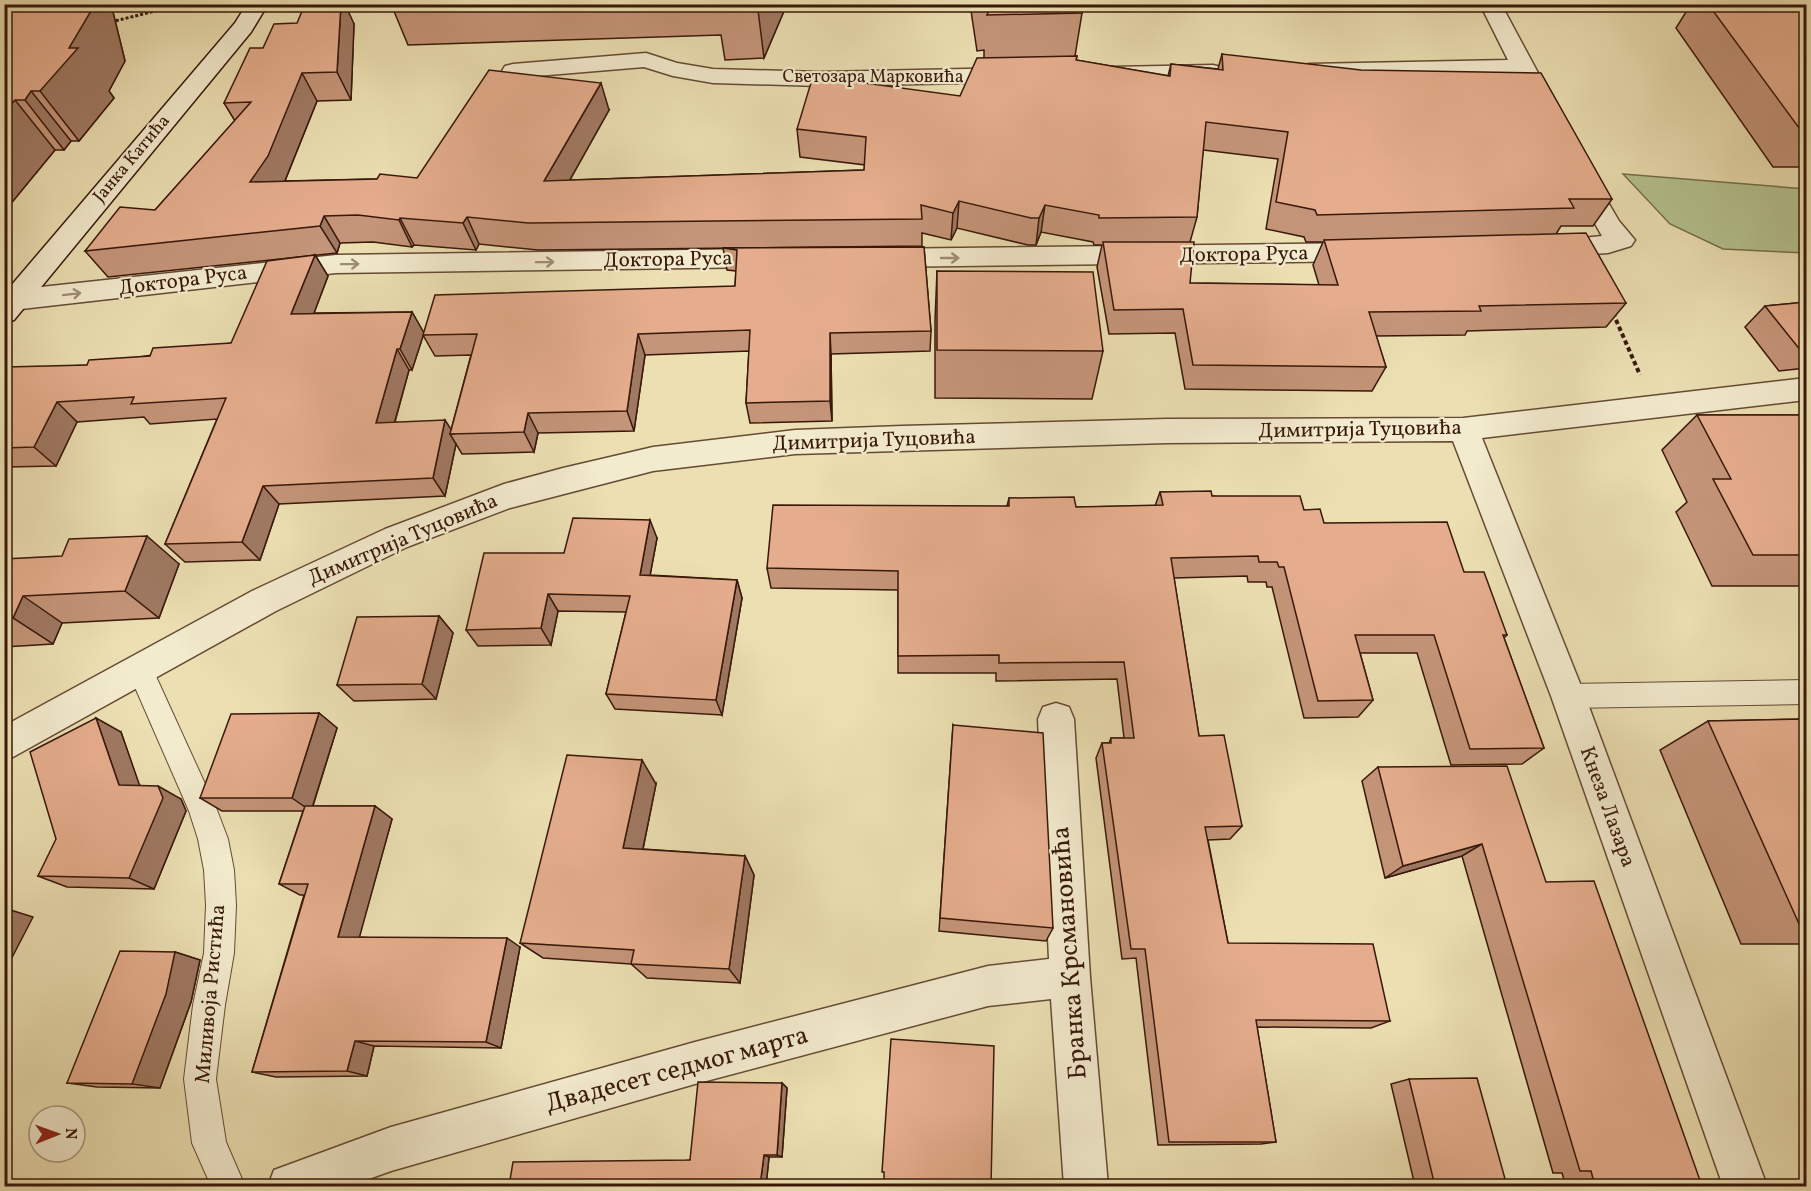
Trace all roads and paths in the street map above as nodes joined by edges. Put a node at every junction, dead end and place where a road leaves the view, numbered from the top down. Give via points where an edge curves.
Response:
1 (183, 4) edge
2 (258, 4) edge
3 (1490, 4) edge
4 (100, 25) dead end
5 (1523, 67) junction
6 (513, 71) edge
7 (1282, 71) edge
8 (1236, 72) edge
9 (1034, 75) edge
10 (1094, 75) edge
11 (1557, 130) edge
12 (1568, 151) edge
13 (1524, 248) edge
14 (1384, 252) edge
15 (789, 258) edge
16 (858, 258) edge
17 (8, 305) edge
18 (1611, 310) edge
19 (1806, 389) edge
20 (1654, 405) junction
21 (1463, 429) junction
22 (140, 669) junction
23 (1806, 692) edge
24 (1568, 696) junction
25 (1056, 719) dead end
26 (4, 745) edge
27 (1070, 976) junction
28 (228, 1186) edge
29 (290, 1186) edge
30 (1086, 1186) edge
31 (1745, 1186) edge

1 - 4 path
2 - 17 street, Јанка Катића
3 - 5 street
5 - 7 street
5 - 11 street
6 - 9 street, Светозара Марковића via 646,60 713,76 821,79
8 - 10 street
12 - 13 street via 1609,227 1622,240 1583,247
16 -> 14 street, Доктора Руса
17 -> 15 street, Доктора Руса via 336,264
18 - 20 path
19 - 20 street, Димитрија Туцовића
20 - 21 street, Димитрија Туцовића
21 - 22 street, Димитрија Туцовића via 902,438 795,442 653,459 504,497 396,538 264,601
21 - 24 street, Кнеза Лазара
22 - 26 street, Димитрија Туцовића
22 - 28 lane, Миливоја Ристића via 203,810 219,870 219,953 200,1079 209,1143
23 - 24 lane
24 - 31 street, Кнеза Лазара
25 - 27 street, Бранка Крсмановића
27 - 29 street, Двадесет седмог марта via 988,986 695,1063 391,1149
27 - 30 street, Бранка Крсмановића

